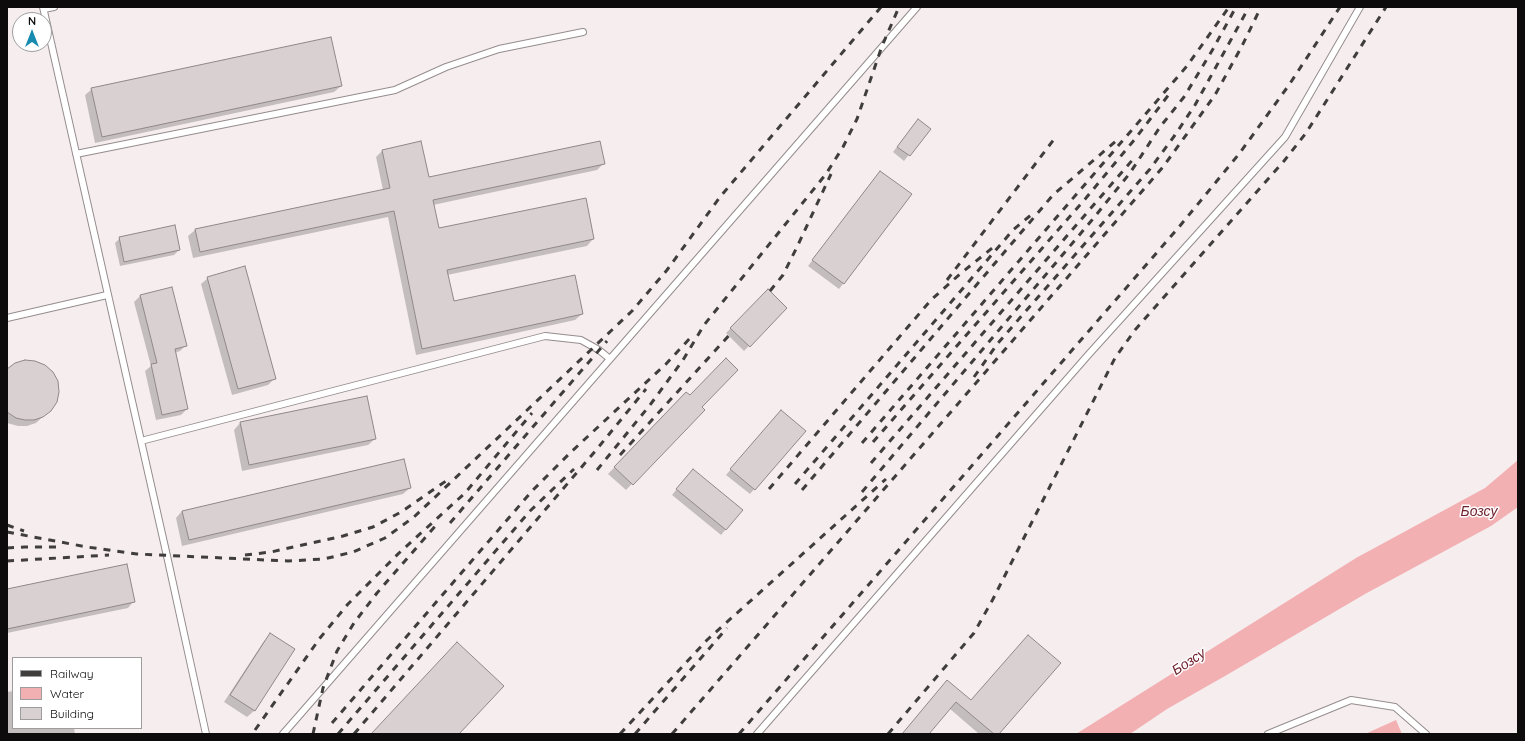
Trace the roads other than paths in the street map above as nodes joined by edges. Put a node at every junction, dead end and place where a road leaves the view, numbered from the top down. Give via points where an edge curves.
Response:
1 (54, 7) edge
2 (917, 7) edge
3 (1360, 7) edge
4 (43, 8) edge
5 (583, 32) dead end
6 (76, 154) junction
7 (108, 295) junction
8 (7, 318) edge
9 (610, 359) junction
10 (141, 441) junction
11 (206, 734) edge
12 (283, 734) edge
13 (757, 734) edge
14 (1268, 734) edge
15 (1426, 734) edge

1 - 4 lane
2 - 9 lane
3 - 13 lane via 1285,138 1089,354
4 - 6 lane
5 - 6 lane via 499,49 446,67 395,90
6 - 7 lane
7 - 8 lane
7 - 10 lane
9 - 10 lane via 581,340 545,336
9 - 12 lane
10 - 11 lane
14 - 15 lane via 1351,700 1395,707

